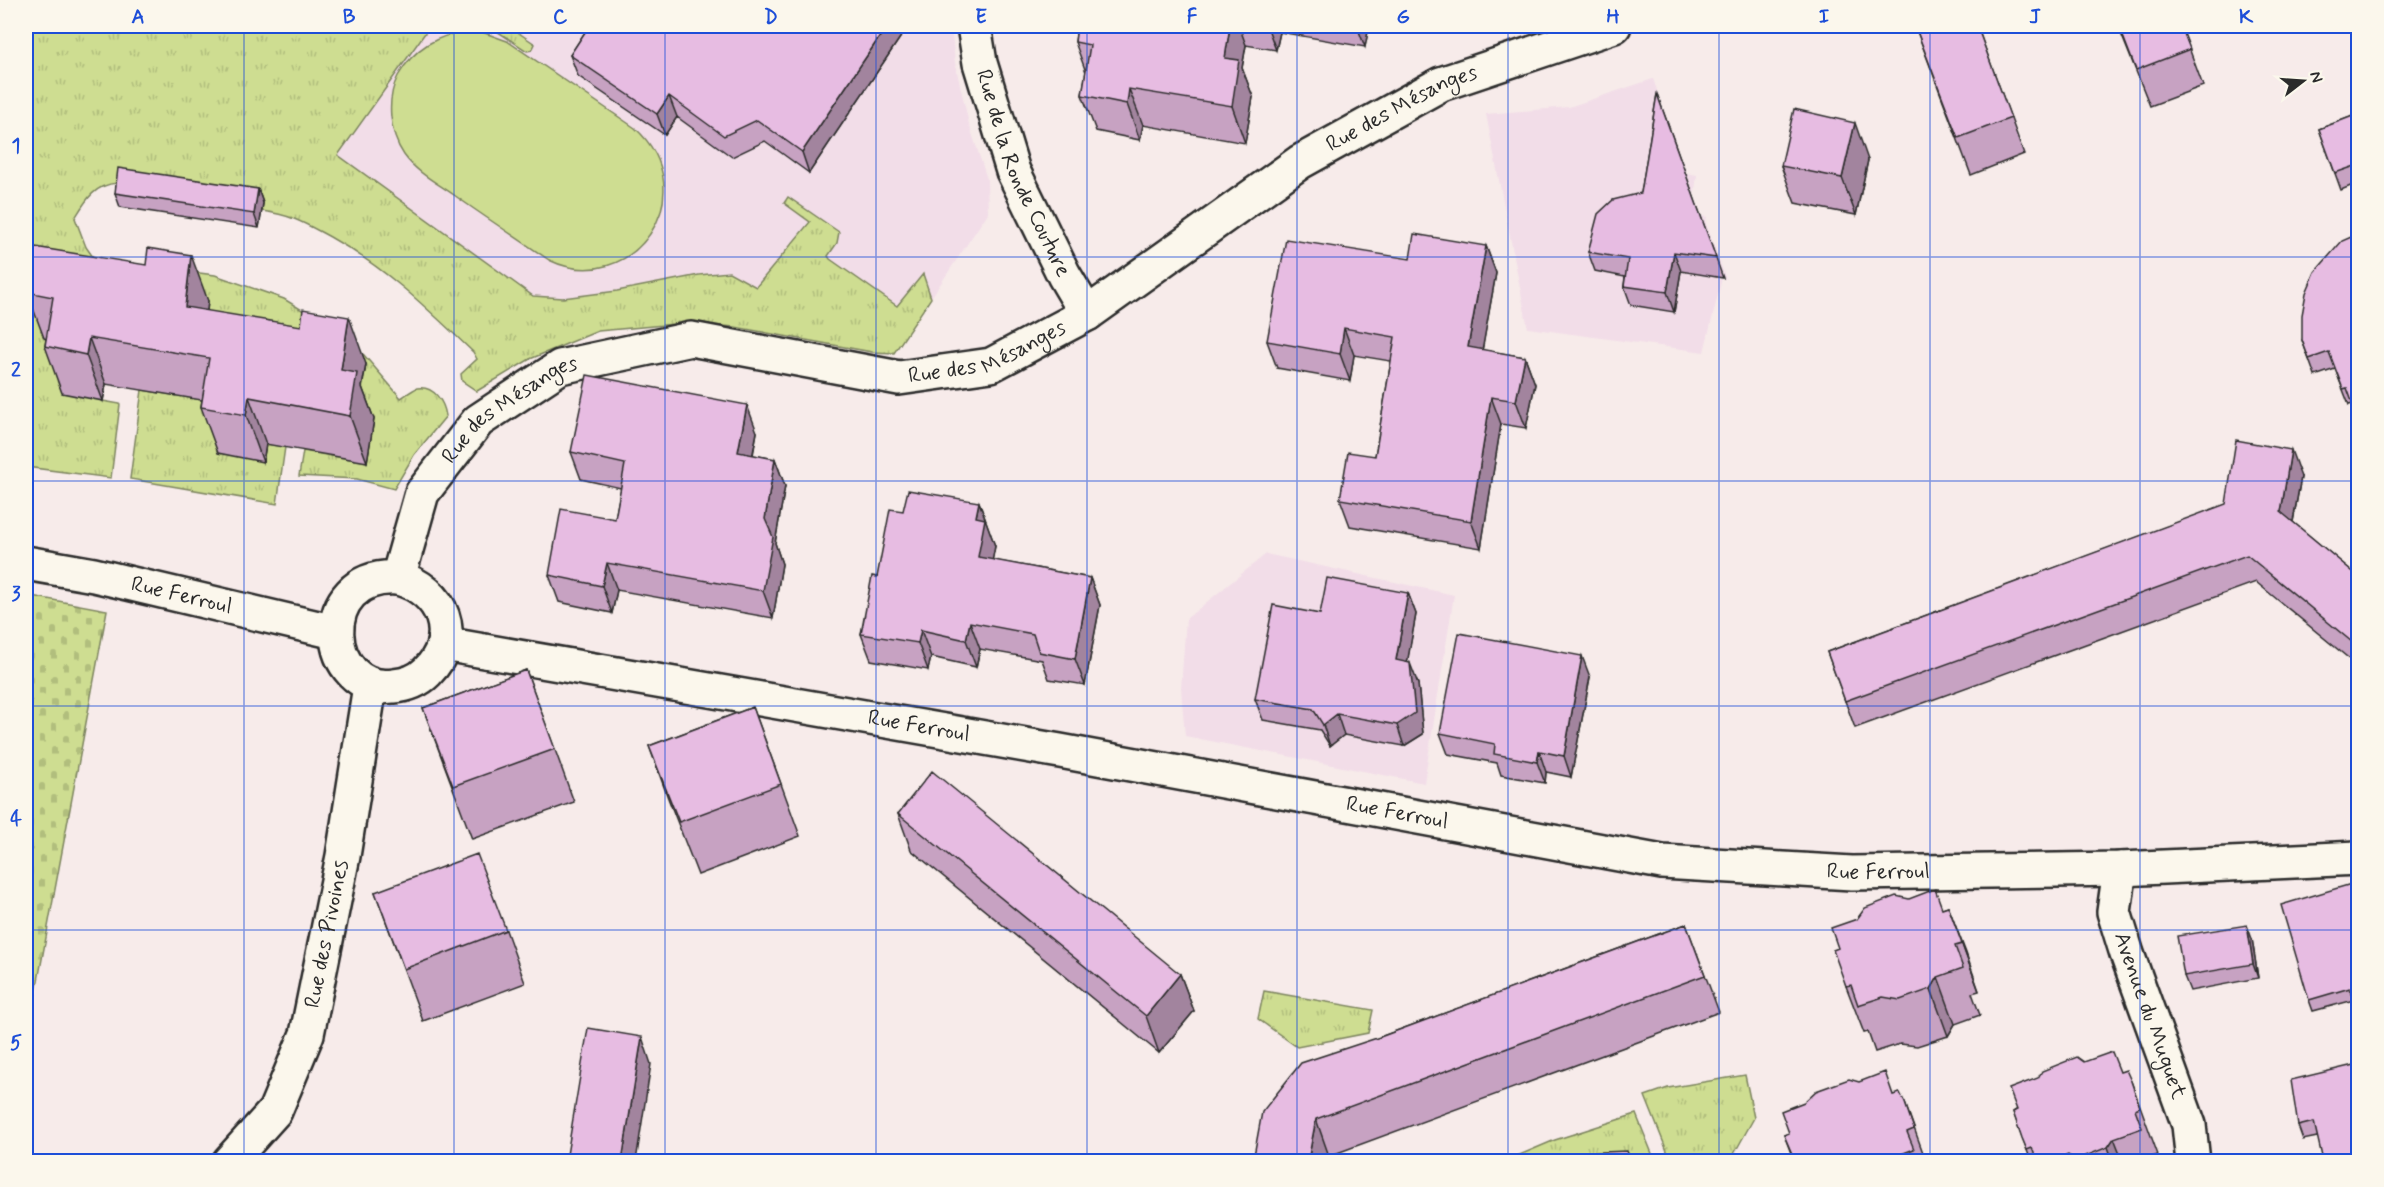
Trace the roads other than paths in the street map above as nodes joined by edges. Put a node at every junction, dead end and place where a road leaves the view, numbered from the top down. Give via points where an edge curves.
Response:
1 (975, 26) edge
2 (1604, 27) edge
3 (1087, 314) junction
4 (26, 563) edge
5 (398, 578) junction
6 (336, 632) junction
7 (444, 644) junction
8 (370, 686) junction
9 (2358, 858) edge
10 (2120, 869) junction
11 (230, 1161) edge
12 (2193, 1161) edge

1 - 3 street, Rue de la Ronde Couture via 980,63 1013,171
2 - 3 street, Rue des Mésanges via 1441,84 1300,162
3 - 5 street, Rue des Mésanges via 991,365 899,378 691,339 560,367 478,421 422,493
4 - 6 street, Rue Ferroul via 94,575
5 - 6 street via 375,579 358,587 345,601
5 - 7 street via 429,593 440,608
6 - 8 street via 340,656
7 - 8 street via 435,663 422,677 405,685
7 - 10 street, Rue Ferroul via 1060,751 1662,862 1852,873
8 - 11 street, Rue des Pivoines via 343,856 307,1034 275,1112
9 - 10 street, Rue Ferroul
10 - 12 street, Avenue du Muguet via 2114,912 2188,1125

